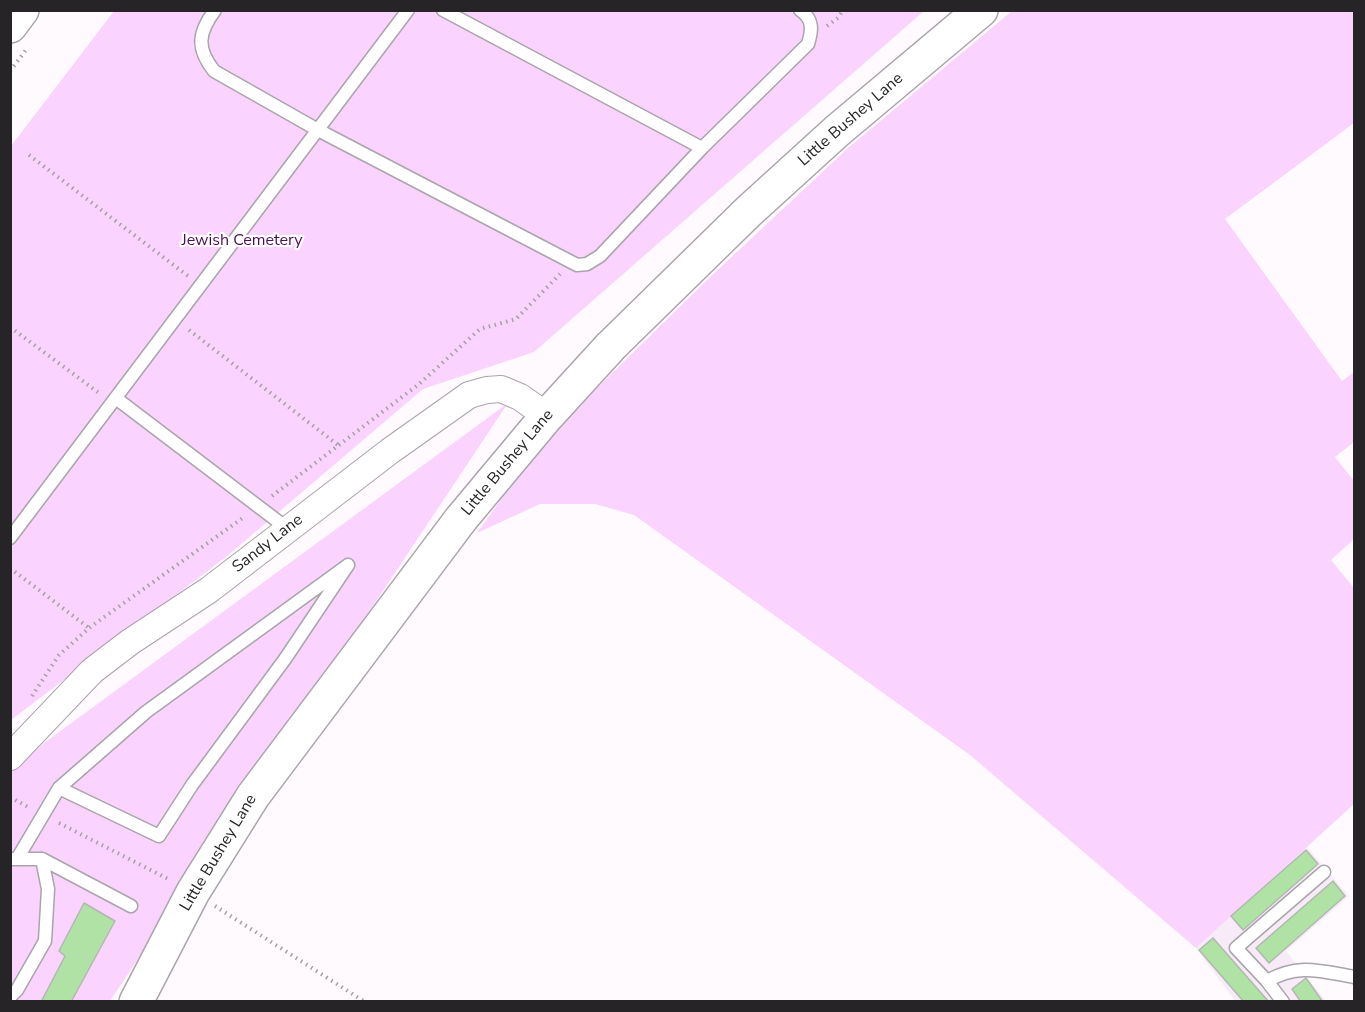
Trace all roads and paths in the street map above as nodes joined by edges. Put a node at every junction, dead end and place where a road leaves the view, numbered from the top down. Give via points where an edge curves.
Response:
1 (22, 10) edge
2 (215, 10) edge
3 (408, 10) edge
4 (443, 10) edge
5 (800, 10) edge
6 (981, 10) edge
7 (10, 26) edge
8 (318, 130) junction
9 (702, 148) junction
10 (29, 155) dead end
11 (569, 264) junction
12 (200, 286) junction
13 (176, 320) junction
14 (10, 327) edge
15 (115, 401) junction
16 (547, 416) junction
17 (338, 445) junction
18 (259, 507) junction
19 (288, 529) junction
20 (10, 538) edge
21 (10, 568) edge
22 (89, 628) junction
23 (29, 699) dead end
24 (10, 757) edge
25 (59, 788) junction
26 (10, 797) edge
27 (43, 814) junction
28 (14, 859) edge
29 (42, 860) junction
30 (1324, 872) dead end
31 (193, 892) junction
32 (131, 906) dead end
33 (1354, 977) edge
34 (1267, 981) junction
35 (10, 997) edge
36 (136, 1002) edge
37 (365, 1002) edge
38 (1283, 1002) edge

1 - 7 main road
2 - 8 lane via 203,27 201,44 204,58 214,71
3 - 8 lane
4 - 9 lane
5 - 9 lane via 811,22 808,44
6 - 16 main road, Little Bushey Lane via 749,211 611,346
8 - 11 lane
8 - 12 lane
9 - 11 lane via 600,256 587,264
10 - 12 path
11 - 17 path via 516,319 480,329 419,384
12 - 13 lane
13 - 15 lane
13 - 17 path
14 - 15 path
15 - 18 lane
15 - 20 lane
16 - 19 street, Sandy Lane via 501,389 469,395
16 - 31 main road, Little Bushey Lane via 461,519 336,682 253,796
17 - 18 path
18 - 19 lane
18 - 22 path
19 - 24 street, Sandy Lane via 92,672
21 - 22 path
22 - 23 path via 59,655
25 - 25 lane via 146,712 348,566 159,836
25 - 27 lane
26 - 27 path
27 - 28 lane
27 - 31 path
28 - 29 lane
29 - 32 lane
29 - 35 lane via 48,889 45,940 18,990
30 - 34 lane via 1236,948
31 - 36 main road, Little Bushey Lane
31 - 37 path
33 - 34 lane via 1305,969 1285,970
34 - 38 lane

